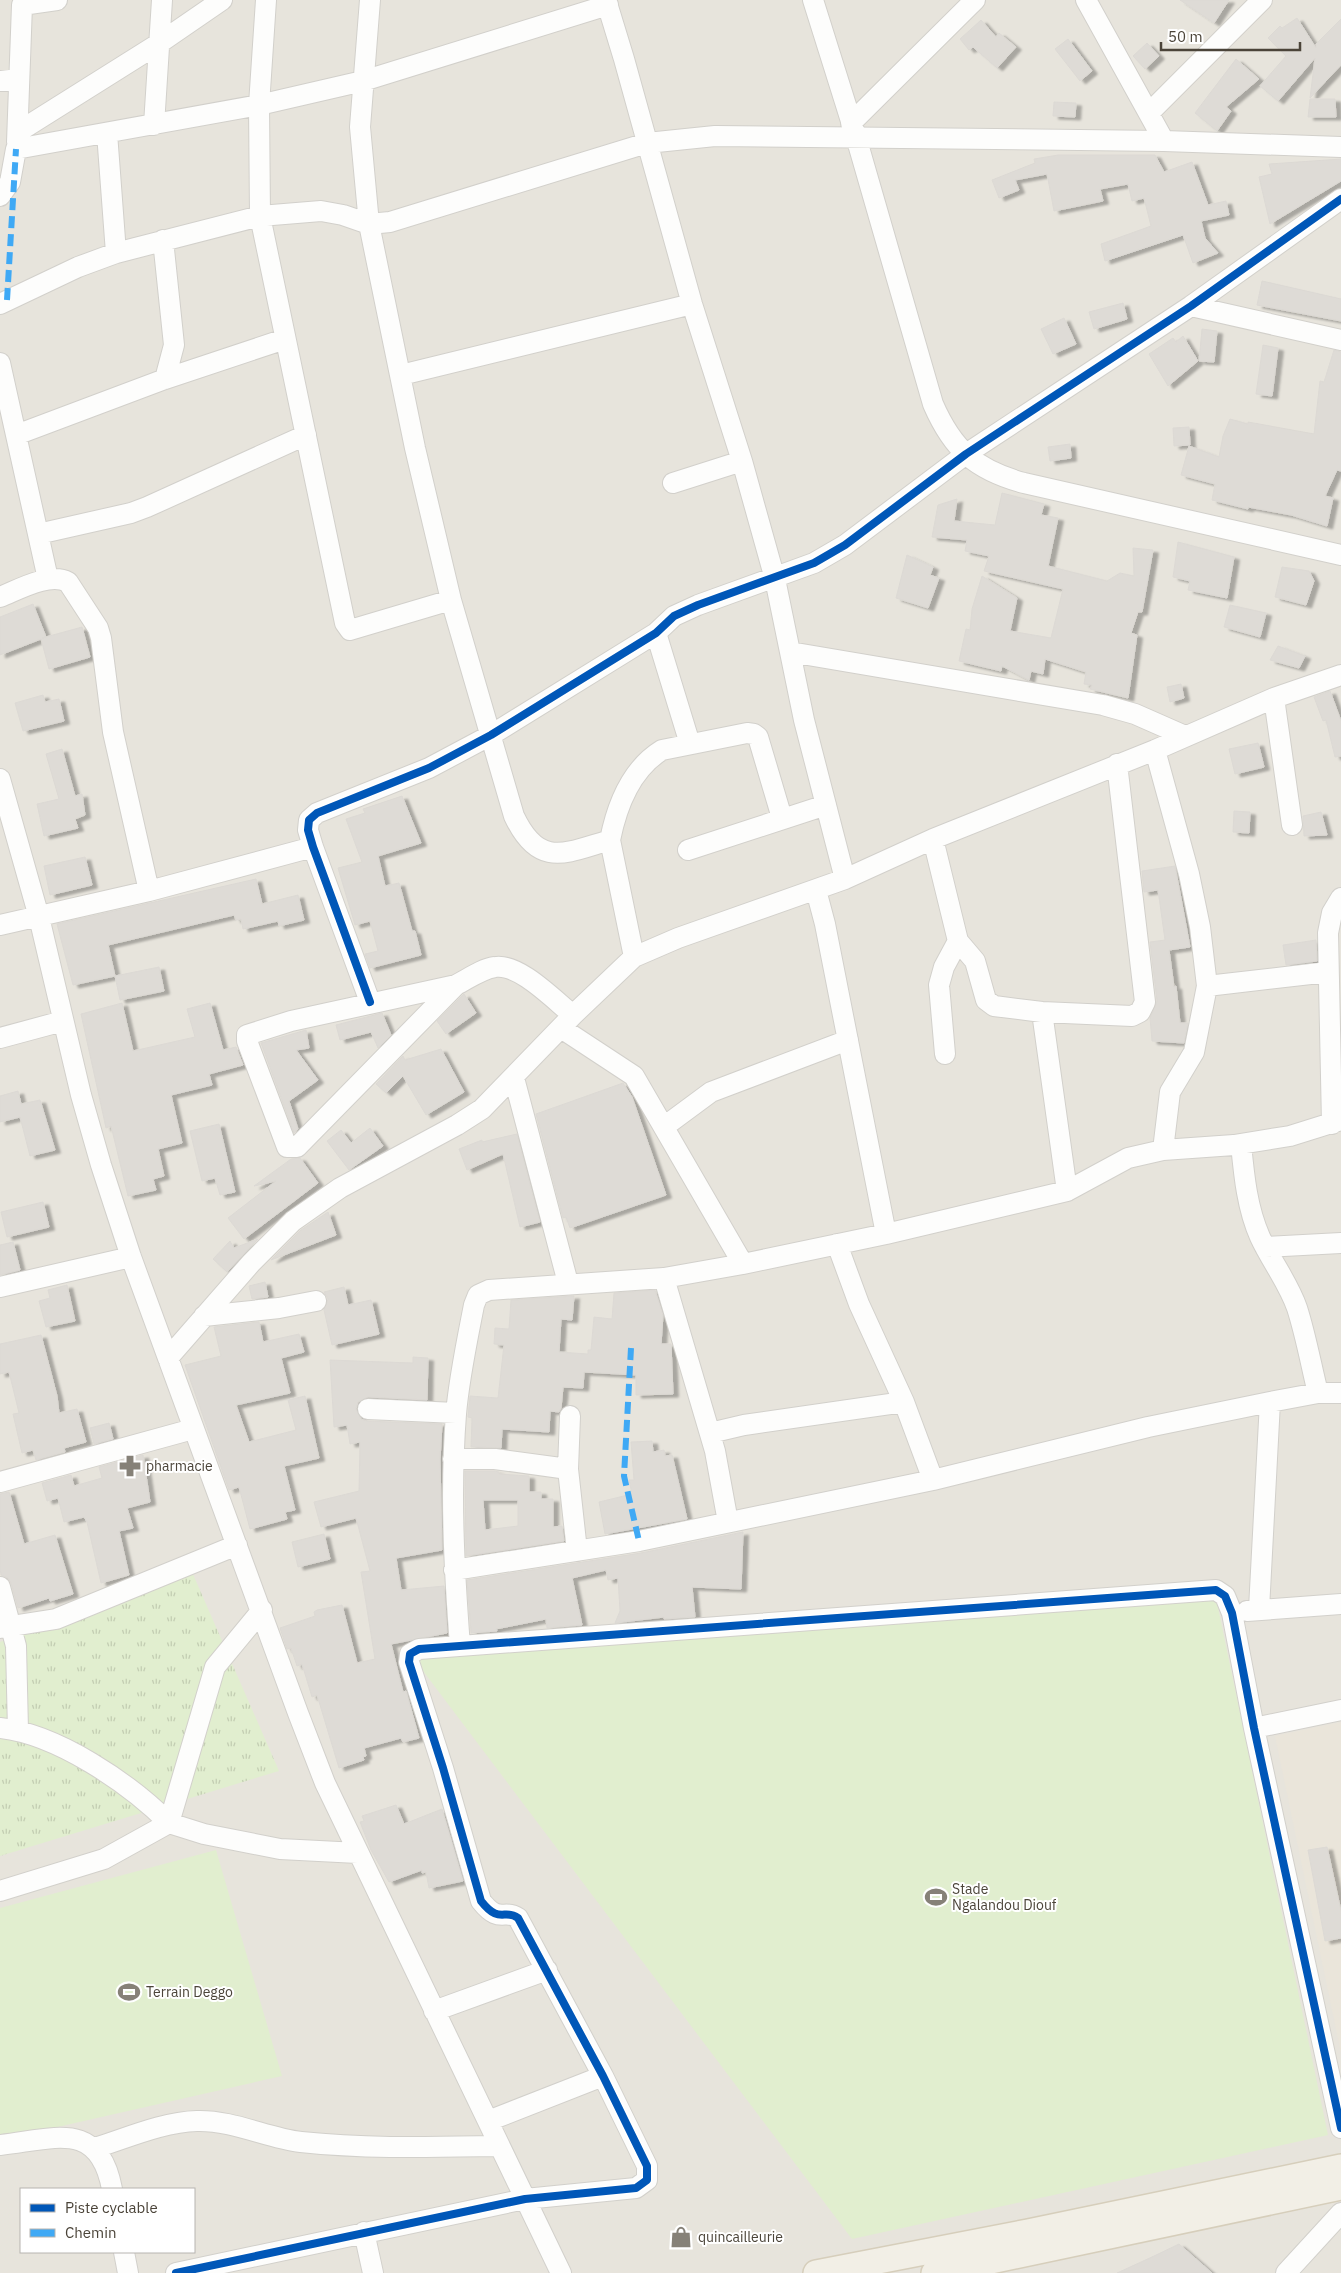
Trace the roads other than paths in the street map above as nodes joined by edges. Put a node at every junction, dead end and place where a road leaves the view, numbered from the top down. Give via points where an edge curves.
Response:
1 (57, 0) edge
2 (162, 0) edge
3 (222, 0) edge
4 (266, 0) edge
5 (370, 0) edge
6 (813, 0) edge
7 (975, 0) edge
8 (1086, 0) edge
9 (1262, 0) edge
10 (21, 2) edge
11 (607, 2) edge
12 (158, 44) junction
13 (10, 80) edge
14 (363, 81) junction
15 (259, 106) junction
16 (1149, 113) junction
17 (154, 125) junction
18 (854, 130) junction
19 (107, 133) junction
20 (17, 140) junction
21 (1164, 141) junction
22 (647, 143) junction
23 (1341, 147) edge
24 (0, 196) edge
25 (1341, 199) edge
26 (260, 216) junction
27 (369, 224) junction
28 (163, 240) junction
29 (116, 253) junction
30 (0, 304) edge
31 (692, 304) junction
32 (1191, 306) junction
33 (284, 340) junction
34 (1341, 340) edge
35 (0, 364) edge
36 (401, 375) junction
37 (165, 379) junction
38 (16, 435) junction
39 (306, 435) junction
40 (966, 454) junction
41 (742, 461) junction
42 (673, 483) dead end
43 (38, 534) junction
44 (1341, 555) edge
45 (48, 579) junction
46 (775, 579) junction
47 (0, 597) edge
48 (451, 600) junction
49 (656, 633) junction
50 (790, 652) junction
51 (1341, 675) edge
52 (1274, 698) junction
53 (491, 735) junction
54 (1185, 736) junction
55 (690, 744) junction
56 (1155, 750) junction
57 (1117, 764) junction
58 (0, 779) edge
59 (826, 805) junction
60 (782, 818) junction
61 (1292, 824) dead end
62 (933, 839) junction
63 (610, 840) junction
64 (313, 847) junction
65 (688, 850) dead end
66 (845, 879) junction
67 (816, 890) junction
68 (149, 891) junction
69 (1341, 898) edge
70 (39, 917) junction
71 (0, 925) edge
72 (958, 941) junction
73 (634, 957) junction
74 (1328, 972) junction
75 (456, 985) junction
76 (1207, 986) junction
77 (370, 1002) junction
78 (1042, 1012) junction
79 (63, 1021) junction
80 (567, 1021) junction
81 (0, 1038) edge
82 (848, 1040) junction
83 (945, 1054) dead end
84 (514, 1078) junction
85 (1337, 1122) edge
86 (665, 1126) junction
87 (1241, 1144) junction
88 (1163, 1150) junction
89 (1068, 1191) junction
90 (886, 1234) junction
91 (1341, 1243) edge
92 (837, 1244) junction
93 (1265, 1247) junction
94 (131, 1257) junction
95 (742, 1264) junction
96 (664, 1278) junction
97 (568, 1284) junction
98 (0, 1287) edge
99 (316, 1301) dead end
100 (204, 1316) junction
101 (168, 1358) junction
102 (1318, 1393) junction
103 (1341, 1393) edge
104 (904, 1402) junction
105 (1270, 1402) junction
106 (368, 1409) dead end
107 (456, 1412) junction
108 (570, 1416) dead end
109 (193, 1429) junction
110 (710, 1432) junction
111 (453, 1459) junction
112 (568, 1468) junction
113 (933, 1480) junction
114 (0, 1482) edge
115 (728, 1522) junction
116 (237, 1545) junction
117 (577, 1551) junction
118 (454, 1570) junction
119 (0, 1587) edge
120 (1341, 1604) edge
121 (1259, 1608) junction
122 (262, 1610) junction
123 (1232, 1613) junction
124 (6, 1627) edge
125 (460, 1646) junction
126 (1341, 1710) edge
127 (1254, 1728) junction
128 (9, 1729) edge
129 (169, 1823) junction
130 (358, 1854) junction
131 (0, 1891) edge
132 (547, 1970) junction
133 (434, 2010) junction
134 (603, 2076) junction
135 (488, 2121) junction
136 (1341, 2128) edge
137 (0, 2145) edge
138 (499, 2146) junction
139 (94, 2148) junction
140 (1341, 2167) edge
141 (1341, 2187) edge
142 (112, 2188) edge
143 (525, 2199) junction
144 (1341, 2213) edge
145 (364, 2232) junction
146 (124, 2253) edge
147 (1000, 2267) edge
148 (128, 2273) edge
149 (176, 2273) edge
150 (373, 2273) edge
151 (561, 2273) edge
152 (816, 2273) edge
153 (934, 2273) edge
154 (1286, 2273) edge

1 - 10 street
2 - 12 street
3 - 12 street
4 - 15 street
5 - 14 street
6 - 18 street
7 - 18 street
8 - 16 street
9 - 16 street
10 - 13 street
11 - 14 street
11 - 22 street
12 - 17 street
12 - 20 street
13 - 20 street
14 - 15 street
14 - 27 street via 360,127
15 - 17 street
15 - 26 street
16 - 21 street
17 - 19 street
18 - 21 street
18 - 22 street via 715,136
18 - 40 street via 933,404 944,430
19 - 20 street
19 - 29 street
20 - 24 street via 10,182
21 - 23 street
22 - 27 street via 390,222
22 - 31 street
25 - 32 street
26 - 27 street via 321,210
26 - 28 street
26 - 33 street
27 - 36 street
28 - 29 street
28 - 37 street via 174,345
29 - 30 street
31 - 36 street
31 - 41 street
32 - 34 street
32 - 40 street
33 - 37 street
33 - 39 street
35 - 38 street
36 - 48 street
37 - 38 street
38 - 43 street
39 - 43 street via 131,513
39 - 48 street via 345,623 350,630
40 - 44 street via 981,467 1024,483
40 - 46 street via 845,545 814,563
41 - 42 street
41 - 46 street
43 - 45 street
45 - 47 street
45 - 68 street via 61,578 68,582 98,628 113,732
46 - 49 street via 698,605 674,616
46 - 50 street
48 - 53 street
49 - 53 street
49 - 55 street
50 - 54 street via 1103,705 1135,714
50 - 59 street
51 - 52 street
52 - 54 street
52 - 61 street
53 - 63 street via 514,816 530,841 544,852 560,854
53 - 64 street via 406,779 317,813 309,820
54 - 56 street
55 - 60 street via 747,733 758,737
55 - 63 street via 662,750 638,771 613,823
56 - 57 street
56 - 76 street via 1189,874
57 - 62 street
57 - 78 street via 1145,1002 1140,1012 1132,1016
58 - 70 street
59 - 60 street
59 - 66 street
60 - 65 street
62 - 66 street
62 - 72 street
63 - 73 street
64 - 68 street
64 - 77 street
66 - 67 street
67 - 73 street via 678,938
67 - 82 street via 826,924
68 - 70 street
69 - 74 street via 1329,922
70 - 71 street
70 - 79 street
72 - 78 street via 975,961 986,1000 994,1006
72 - 83 street via 944,967 939,985
73 - 80 street
74 - 76 street
74 - 85 street
75 - 77 street
75 - 77 street via 297,1147 286,1147 247,1035 291,1020
75 - 80 street via 483,970 510,968 521,974
76 - 88 street via 1192,1060 1170,1092
78 - 89 street
79 - 81 street
79 - 94 street via 93,1139
80 - 84 street
80 - 86 street via 634,1076
82 - 86 street via 711,1092
82 - 90 street
84 - 97 street
84 - 100 street via 482,1109 457,1125 372,1168 305,1211
85 - 87 street via 1290,1136
86 - 95 street
87 - 88 street
87 - 93 street via 1245,1184 1255,1224
88 - 89 street via 1128,1158
89 - 90 street
90 - 92 street
91 - 93 street
92 - 95 street
92 - 104 street via 859,1304
93 - 102 street via 1297,1308
94 - 98 street
94 - 101 street
95 - 96 street
96 - 97 street
96 - 110 street
97 - 107 street via 489,1290 478,1295
99 - 100 street
100 - 101 street
101 - 109 street
102 - 103 street
102 - 105 street
104 - 110 street
104 - 113 street
105 - 113 street via 1114,1434
105 - 121 street
106 - 107 street
107 - 111 street
108 - 112 street
109 - 114 street
109 - 116 street
110 - 115 street
111 - 112 street via 489,1459
111 - 118 street
112 - 117 street
113 - 115 street
115 - 117 street
116 - 122 street
116 - 124 street via 56,1619
117 - 118 street
118 - 125 street
119 - 124 street
120 - 121 street
121 - 123 street
122 - 129 street via 215,1667
122 - 130 street via 322,1774
123 - 125 street via 1225,1596 1216,1590
123 - 127 street
124 - 128 street via 16,1646
125 - 132 street via 419,1649 410,1654 409,1662 481,1901 491,1913 518,1918
126 - 127 street
127 - 136 street
128 - 129 street via 53,1744 110,1773 146,1799
129 - 130 street via 204,1834 280,1849
129 - 131 street via 104,1858
130 - 133 street
132 - 133 street
132 - 134 street
133 - 135 street
134 - 135 street
134 - 143 street via 647,2166 647,2180 636,2188
135 - 138 street
137 - 139 street via 70,2137
138 - 139 street via 416,2147 300,2142 197,2121 155,2129
138 - 143 street
139 - 142 street via 102,2157
140 - 152 main road
141 - 147 main road
143 - 145 street
143 - 151 street
144 - 154 street
145 - 149 street
145 - 150 street
146 - 148 street
147 - 153 main road

